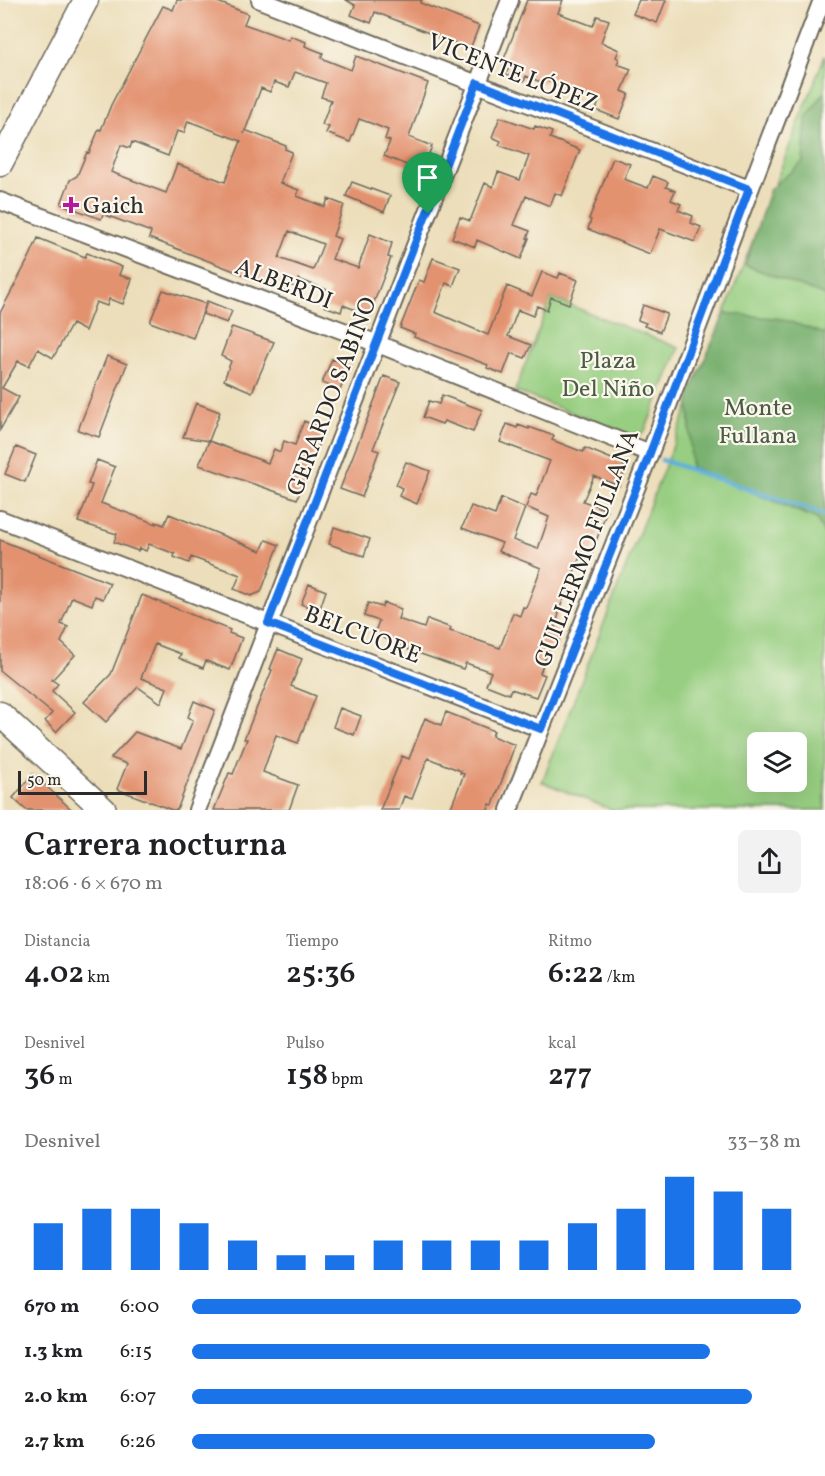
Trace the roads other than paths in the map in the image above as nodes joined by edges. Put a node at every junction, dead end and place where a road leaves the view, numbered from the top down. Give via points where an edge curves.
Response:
1 (86, 0) edge
2 (260, 0) edge
3 (510, 0) edge
4 (822, 0) edge
5 (477, 83) junction
6 (0, 164) edge
7 (749, 189) junction
8 (0, 201) edge
9 (378, 344) junction
10 (650, 453) junction
11 (0, 519) edge
12 (268, 623) junction
13 (0, 714) edge
14 (541, 729) junction
15 (104, 810) edge
16 (197, 810) edge
17 (508, 810) edge

1 - 6 main road
2 - 5 street, VICENTE LÓPEZ
3 - 5 street, GERARDO SABINO
4 - 7 street, GUILLERMO FULLANA
5 - 7 street, VICENTE LÓPEZ
5 - 9 street, GERARDO SABINO
7 - 10 street, GUILLERMO FULLANA
8 - 9 street, ALBERDI
9 - 10 street, ALBERDI
9 - 12 street, GERARDO SABINO
10 - 14 street, GUILLERMO FULLANA
11 - 12 street, BELCUORE
12 - 14 street, BELCUORE
12 - 16 street, GERARDO SABINO
13 - 15 main road
14 - 17 street, GUILLERMO FULLANA

